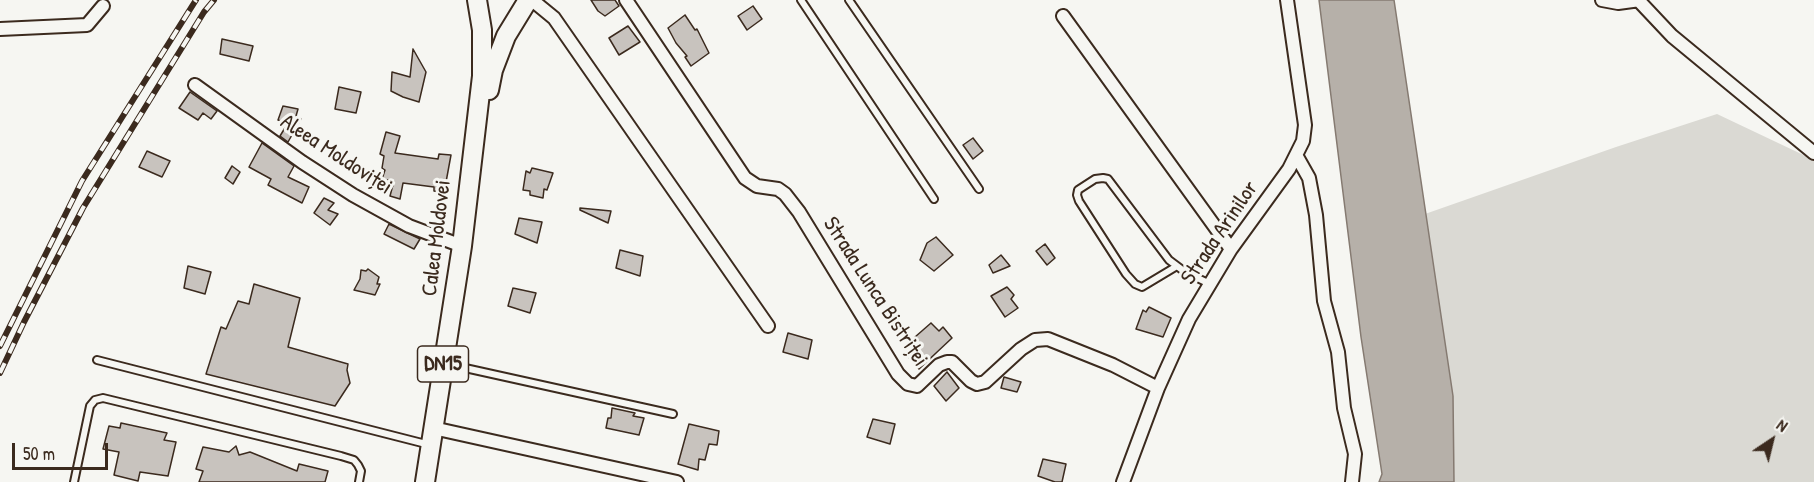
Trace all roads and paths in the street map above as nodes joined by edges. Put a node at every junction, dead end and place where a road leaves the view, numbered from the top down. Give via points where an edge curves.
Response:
1 (477, 0) edge
2 (529, 0) edge
3 (626, 0) edge
4 (801, 0) edge
5 (849, 0) edge
6 (1287, 0) edge
7 (1602, 0) edge
8 (1640, 1) edge
9 (103, 6) dead end
10 (1063, 15) dead end
11 (0, 29) edge
12 (195, 85) dead end
13 (1814, 153) edge
14 (1296, 154) junction
15 (470, 170) junction
16 (978, 189) dead end
17 (934, 199) dead end
18 (462, 246) junction
19 (1231, 249) junction
20 (1177, 266) junction
21 (1210, 284) junction
22 (768, 326) dead end
23 (97, 360) dead end
24 (443, 363) junction
25 (1158, 388) junction
26 (674, 414) dead end
27 (432, 437) junction
28 (74, 482) edge
29 (359, 482) edge
30 (425, 482) edge
31 (677, 482) edge
32 (1123, 482) edge
33 (1352, 482) edge

1 - 15 main road, Calea Moldovei / DN15 via 482,30 482,76
2 - 15 main road via 506,36 493,70
2 - 22 street via 554,18
3 - 25 street, Strada Lunca Bistriței via 745,178 757,186 778,189 799,212 898,374 908,384 917,386 947,362 959,367 971,381 985,382 1022,348 1035,340 1048,339
4 - 17 lane
5 - 16 lane
6 - 14 street, Strada Arinilor via 1305,125
7 - 8 street
8 - 13 street via 1672,36
9 - 11 street via 87,25
10 - 19 street
12 - 18 street, Aleea Moldoviței via 353,195 409,226
14 - 19 street, Strada Arinilor via 1289,170
14 - 33 street via 1309,178 1316,215 1324,301 1338,352 1344,408 1355,454
15 - 18 main road, Calea Moldovei / DN15
18 - 24 main road, Calea Moldovei / DN15
19 - 21 street, Strada Arinilor
20 - 20 lane via 1108,179 1095,180 1078,190 1079,201 1135,284 1142,287
20 - 21 lane
21 - 25 street, Strada Arinilor via 1189,319
23 - 27 lane
24 - 26 lane
24 - 27 main road, Calea Moldovei / DN15
25 - 32 street, Strada Arinilor
27 - 30 main road, Calea Moldovei / DN15
27 - 31 street
28 - 29 lane via 90,406 103,398 354,460 361,471

